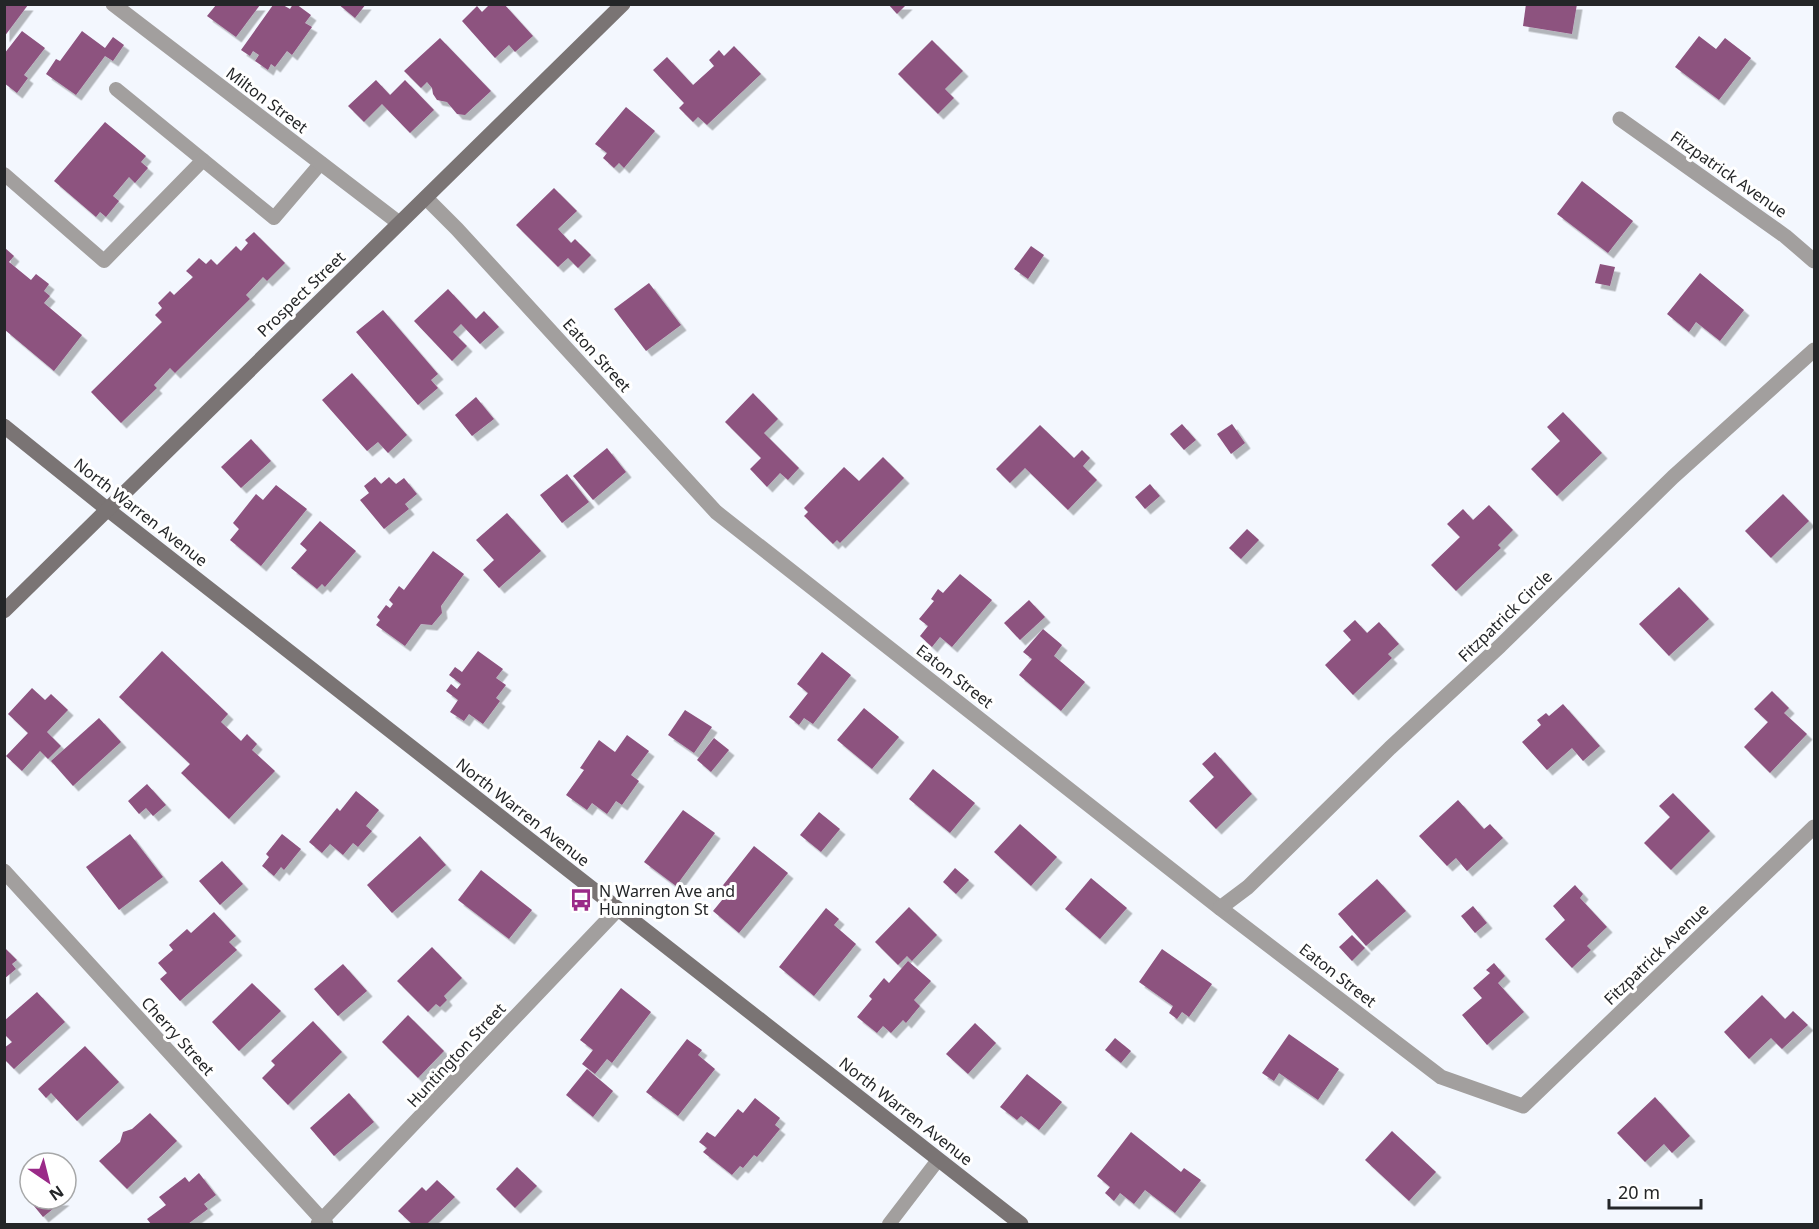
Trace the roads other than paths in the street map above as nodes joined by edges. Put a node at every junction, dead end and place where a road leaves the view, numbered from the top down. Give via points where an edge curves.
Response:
1 (113, 4) edge
2 (623, 4) edge
3 (116, 89) dead end
4 (1620, 118) dead end
5 (203, 160) junction
6 (321, 163) junction
7 (4, 174) edge
8 (426, 198) junction
9 (399, 224) junction
10 (1815, 261) edge
11 (1815, 350) edge
12 (4, 426) edge
13 (107, 509) junction
14 (4, 611) edge
15 (1815, 827) edge
16 (4, 871) edge
17 (1220, 908) junction
18 (618, 909) junction
19 (1523, 1106) joint
20 (938, 1160) junction
21 (322, 1223) edge
22 (889, 1224) edge
23 (1021, 1224) edge

1 - 6 street, Milton Street
2 - 8 street, Prospect Street
3 - 5 lane
4 - 10 street, Fitzpatrick Avenue
5 - 6 lane via 274,218
5 - 7 lane via 104,261
6 - 9 street, Milton Street
8 - 9 street, Prospect Street
8 - 17 street, Eaton Street via 716,512
9 - 13 street, Prospect Street
11 - 17 street, Fitzpatrick Circle via 1674,477 1248,887
12 - 13 street, North Warren Avenue
13 - 14 street, Prospect Street
13 - 18 street, North Warren Avenue
15 - 19 street, Fitzpatrick Avenue
16 - 21 street, Cherry Street
17 - 19 street, Eaton Street via 1441,1077
18 - 20 street, North Warren Avenue
18 - 21 street, Huntington Street
20 - 22 lane
20 - 23 street, North Warren Avenue

